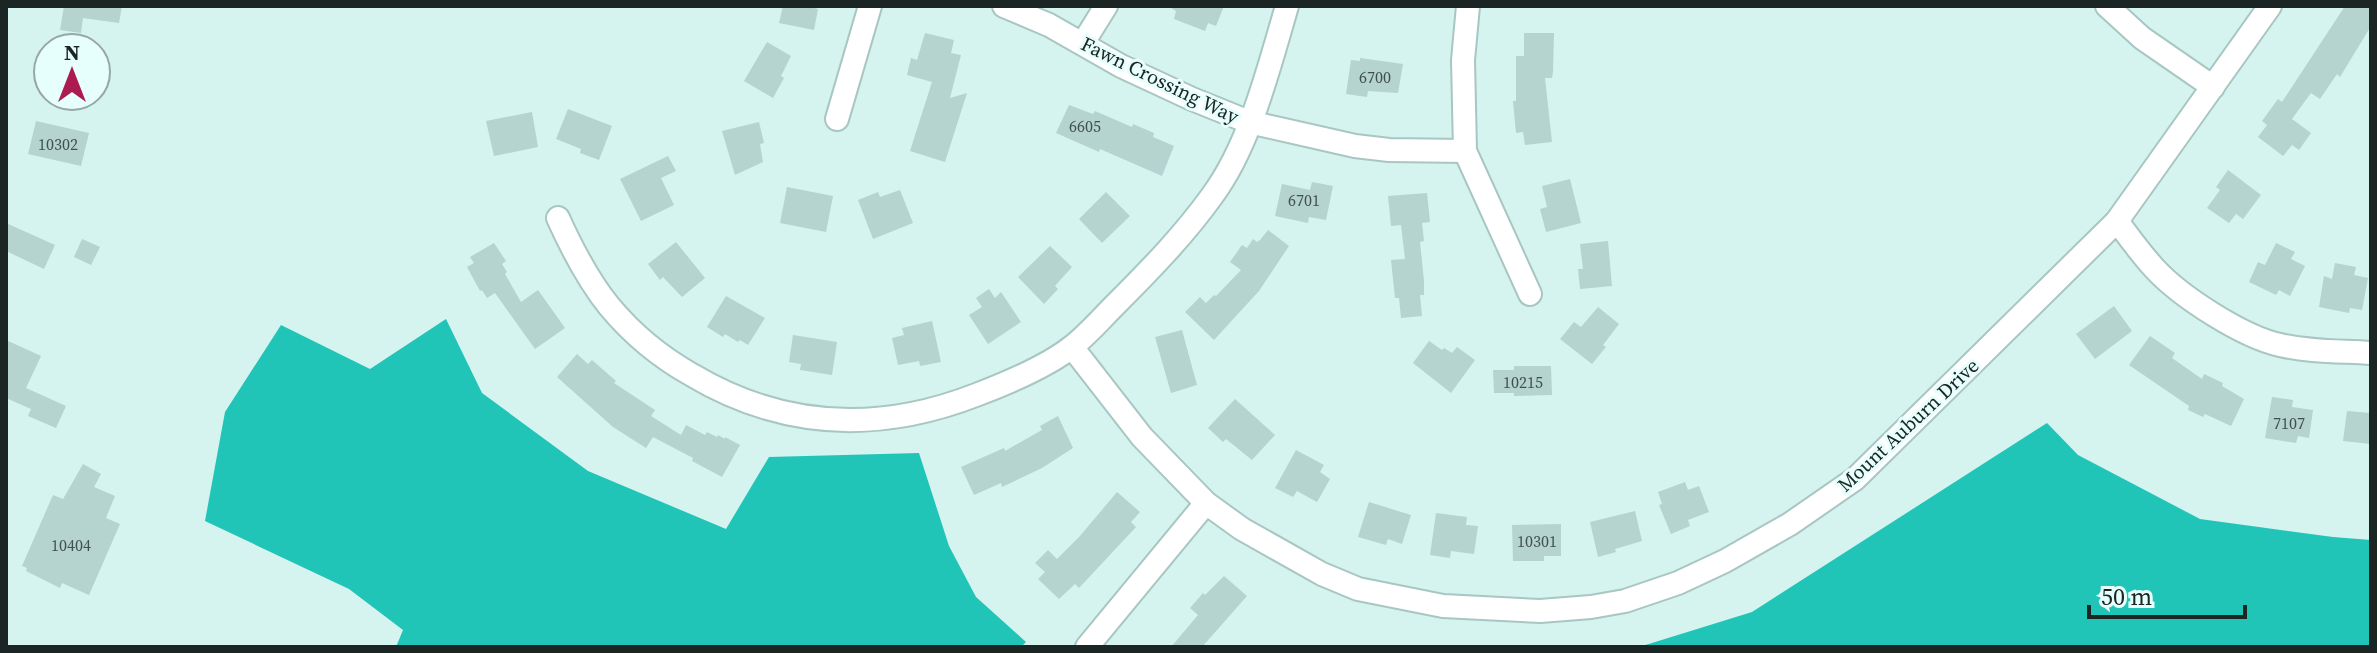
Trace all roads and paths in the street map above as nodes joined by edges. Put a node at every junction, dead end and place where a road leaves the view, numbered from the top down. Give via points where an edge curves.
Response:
1 (870, 6) edge
2 (1004, 6) edge
3 (1106, 6) edge
4 (1287, 6) edge
5 (1468, 6) edge
6 (2107, 6) edge
7 (2270, 6) edge
8 (1083, 43) junction
9 (2213, 87) junction
10 (837, 119) dead end
11 (1249, 122) junction
12 (1465, 151) junction
13 (558, 218) dead end
14 (2117, 221) junction
15 (1530, 294) dead end
16 (1072, 347) junction
17 (2371, 353) edge
18 (1206, 503) junction
19 (1087, 647) edge

1 - 10 street
2 - 8 street, Fawn Crossing Way
3 - 8 street
4 - 11 street
5 - 12 street
6 - 9 street via 2142,38
7 - 9 street, Mount Auburn Drive
8 - 11 street, Fawn Crossing Way
9 - 14 street, Mount Auburn Drive
11 - 12 street, Fawn Crossing Way via 1355,146
11 - 16 street via 1229,170 1187,229
12 - 15 street
13 - 16 street via 591,280 640,339 705,383 769,410 852,421 921,412 1018,378
14 - 17 street via 2156,271 2236,326 2275,344 2309,351
14 - 18 street, Mount Auburn Drive via 1855,479 1725,561 1625,601 1540,611 1443,606 1358,589 1285,554
16 - 18 street, Mount Auburn Drive via 1142,437
18 - 19 street

